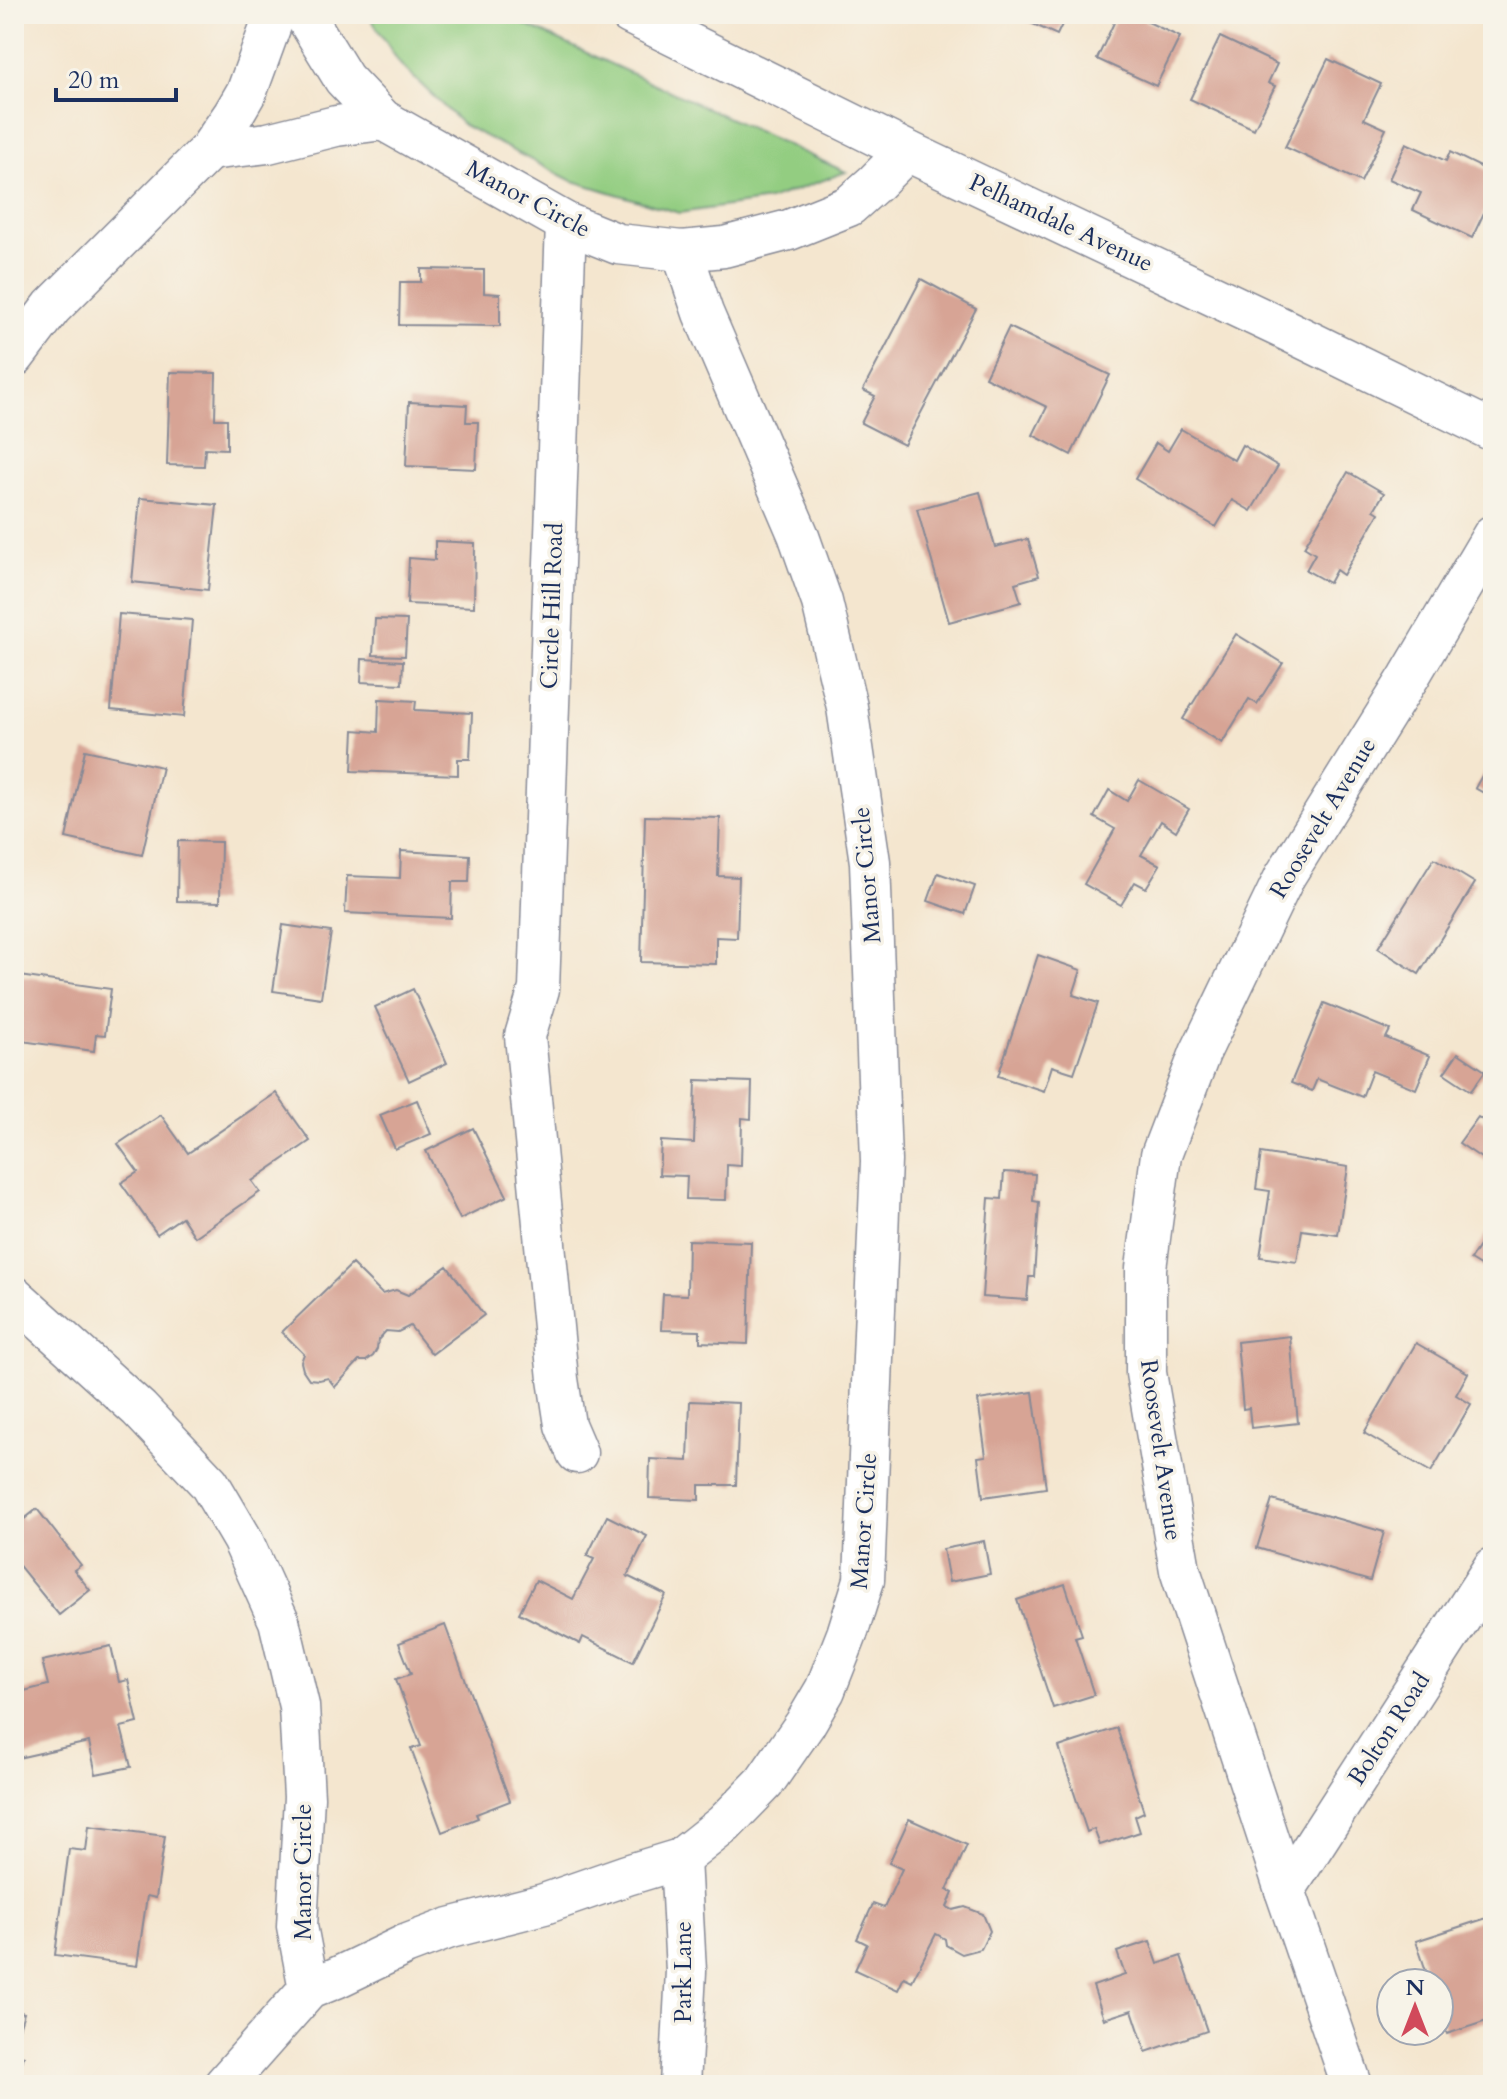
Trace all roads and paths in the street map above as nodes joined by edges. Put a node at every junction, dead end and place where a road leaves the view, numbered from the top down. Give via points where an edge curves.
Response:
1 (275, 14) edge
2 (304, 14) edge
3 (630, 14) edge
4 (383, 120) junction
5 (209, 150) junction
6 (907, 151) junction
7 (566, 223) junction
8 (682, 251) junction
9 (14, 357) edge
10 (1493, 431) edge
11 (1493, 535) edge
12 (14, 1296) edge
13 (577, 1453) dead end
14 (1493, 1568) edge
15 (680, 1859) junction
16 (1285, 1890) junction
17 (309, 1989) junction
18 (224, 2085) edge
19 (680, 2085) edge
20 (1352, 2085) edge

1 - 5 street via 247,91
2 - 4 street, Manor Circle via 344,79
3 - 6 street, Pelhamdale Avenue
4 - 5 street
4 - 7 street, Manor Circle
5 - 9 street via 52,307
6 - 8 street, Manor Circle via 849,206 747,242
6 - 10 street, Pelhamdale Avenue
7 - 8 street, Manor Circle via 618,244
7 - 13 street, Circle Hill Road via 539,989 525,1036 558,1379 565,1425
8 - 15 street, Manor Circle via 703,313 798,534 822,602 847,707 870,862 881,1161 864,1580 825,1690 805,1724 764,1783
11 - 16 street, Roosevelt Avenue via 1285,876 1200,1053 1161,1155 1146,1268 1146,1373 1180,1570
12 - 17 street, Manor Circle via 139,1409 209,1483 242,1539 279,1621 299,1706 304,1797 297,1926
14 - 16 street, Bolton Road
15 - 17 street, Manor Circle via 544,1904 450,1928
15 - 19 street, Park Lane via 686,1971
16 - 20 street, Roosevelt Avenue
17 - 18 street

